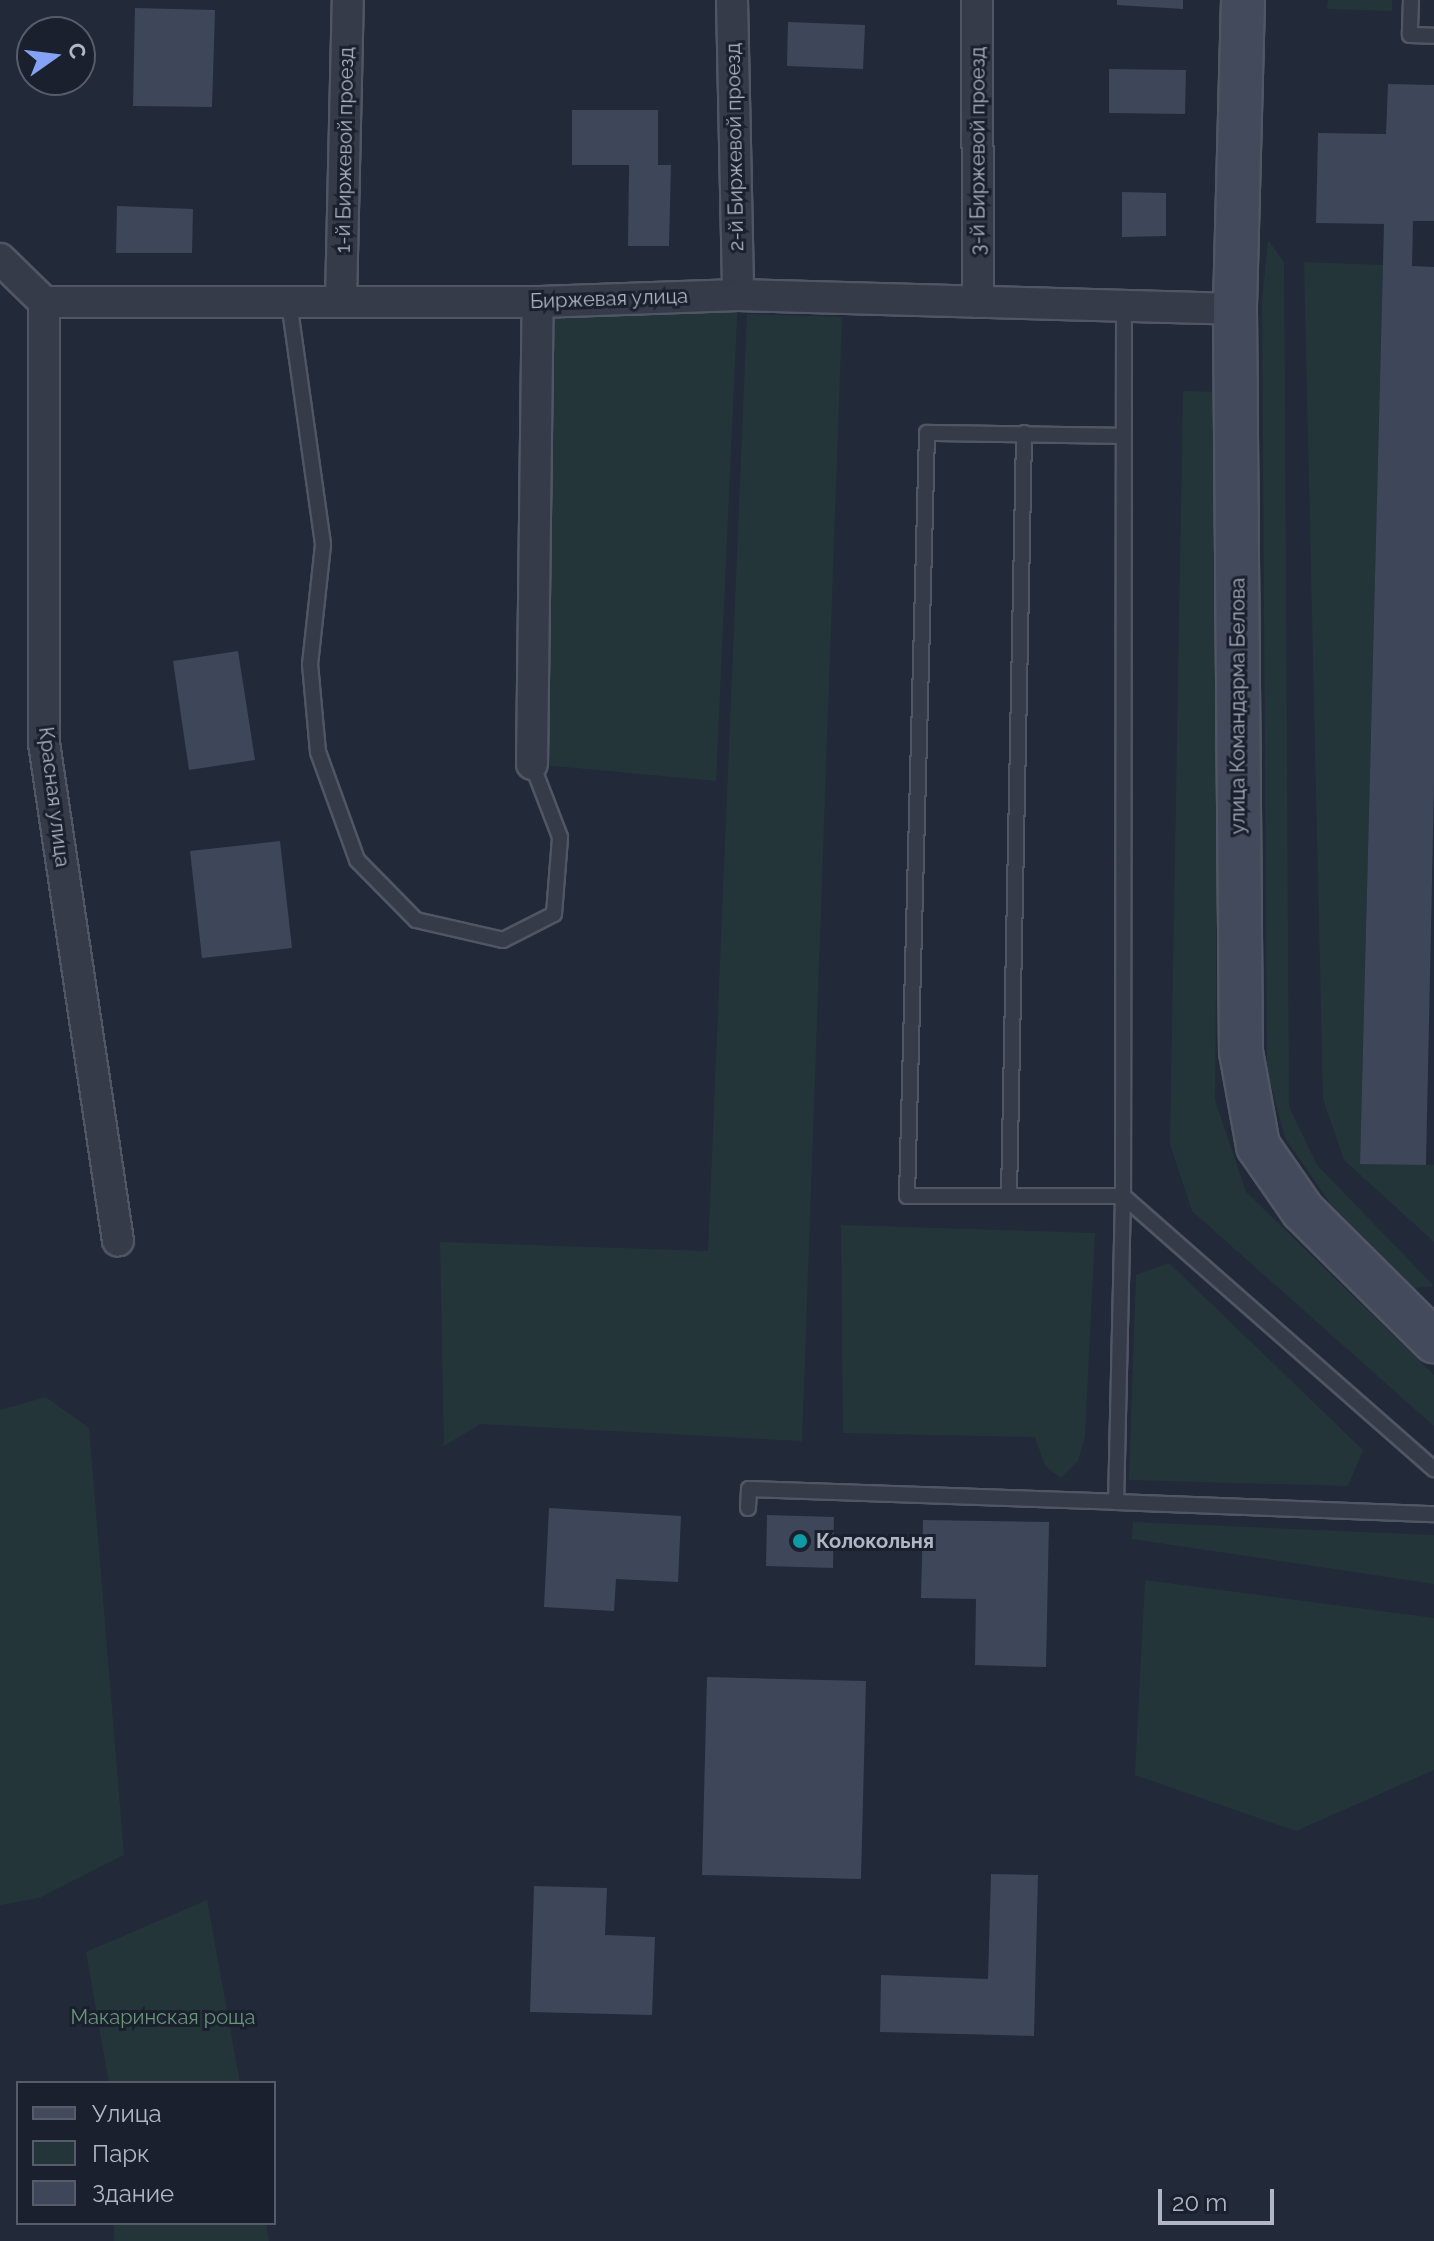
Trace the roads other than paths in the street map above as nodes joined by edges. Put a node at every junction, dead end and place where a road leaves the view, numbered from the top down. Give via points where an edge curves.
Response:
1 (348, 0) edge
2 (732, 0) edge
3 (977, 0) edge
4 (1243, 0) edge
5 (1411, 0) edge
6 (1434, 36) edge
7 (0, 259) edge
8 (738, 295) junction
9 (341, 300) junction
10 (44, 302) junction
11 (289, 302) junction
12 (538, 302) junction
13 (978, 302) junction
14 (1124, 304) junction
15 (1235, 309) junction
16 (1024, 433) junction
17 (1122, 436) junction
18 (532, 764) joint
19 (1009, 1196) junction
20 (1123, 1196) junction
21 (118, 1241) dead end
22 (1434, 1341) edge
23 (1434, 1469) edge
24 (1116, 1502) junction
25 (748, 1508) dead end
26 (1434, 1514) edge

1 - 9 street, 1-й Биржевой проезд
2 - 8 street, 2-й Биржевой проезд
3 - 13 street, 3-й Биржевой проезд
4 - 15 main road, улица Командарма Белова
5 - 6 lane via 1410,35
7 - 10 street
8 - 12 street, Биржевая улица
8 - 13 street, Биржевая улица
9 - 11 street, Биржевая улица
9 - 12 street, Биржевая улица
10 - 11 street, Биржевая улица
10 - 21 street, Красная улица via 44,743
11 - 18 lane via 323,545 310,664 318,752 357,860 416,920 503,940 554,914 560,837
12 - 18 street
13 - 14 street, Биржевая улица
14 - 15 street, Биржевая улица
14 - 17 lane
15 - 22 main road, улица Командарма Белова via 1241,1052 1258,1146 1303,1211
16 - 17 lane
16 - 19 lane
16 - 19 lane via 927,433 907,1196
17 - 20 lane
19 - 20 lane
20 - 23 lane
20 - 24 lane
24 - 25 lane via 749,1489
24 - 26 lane

